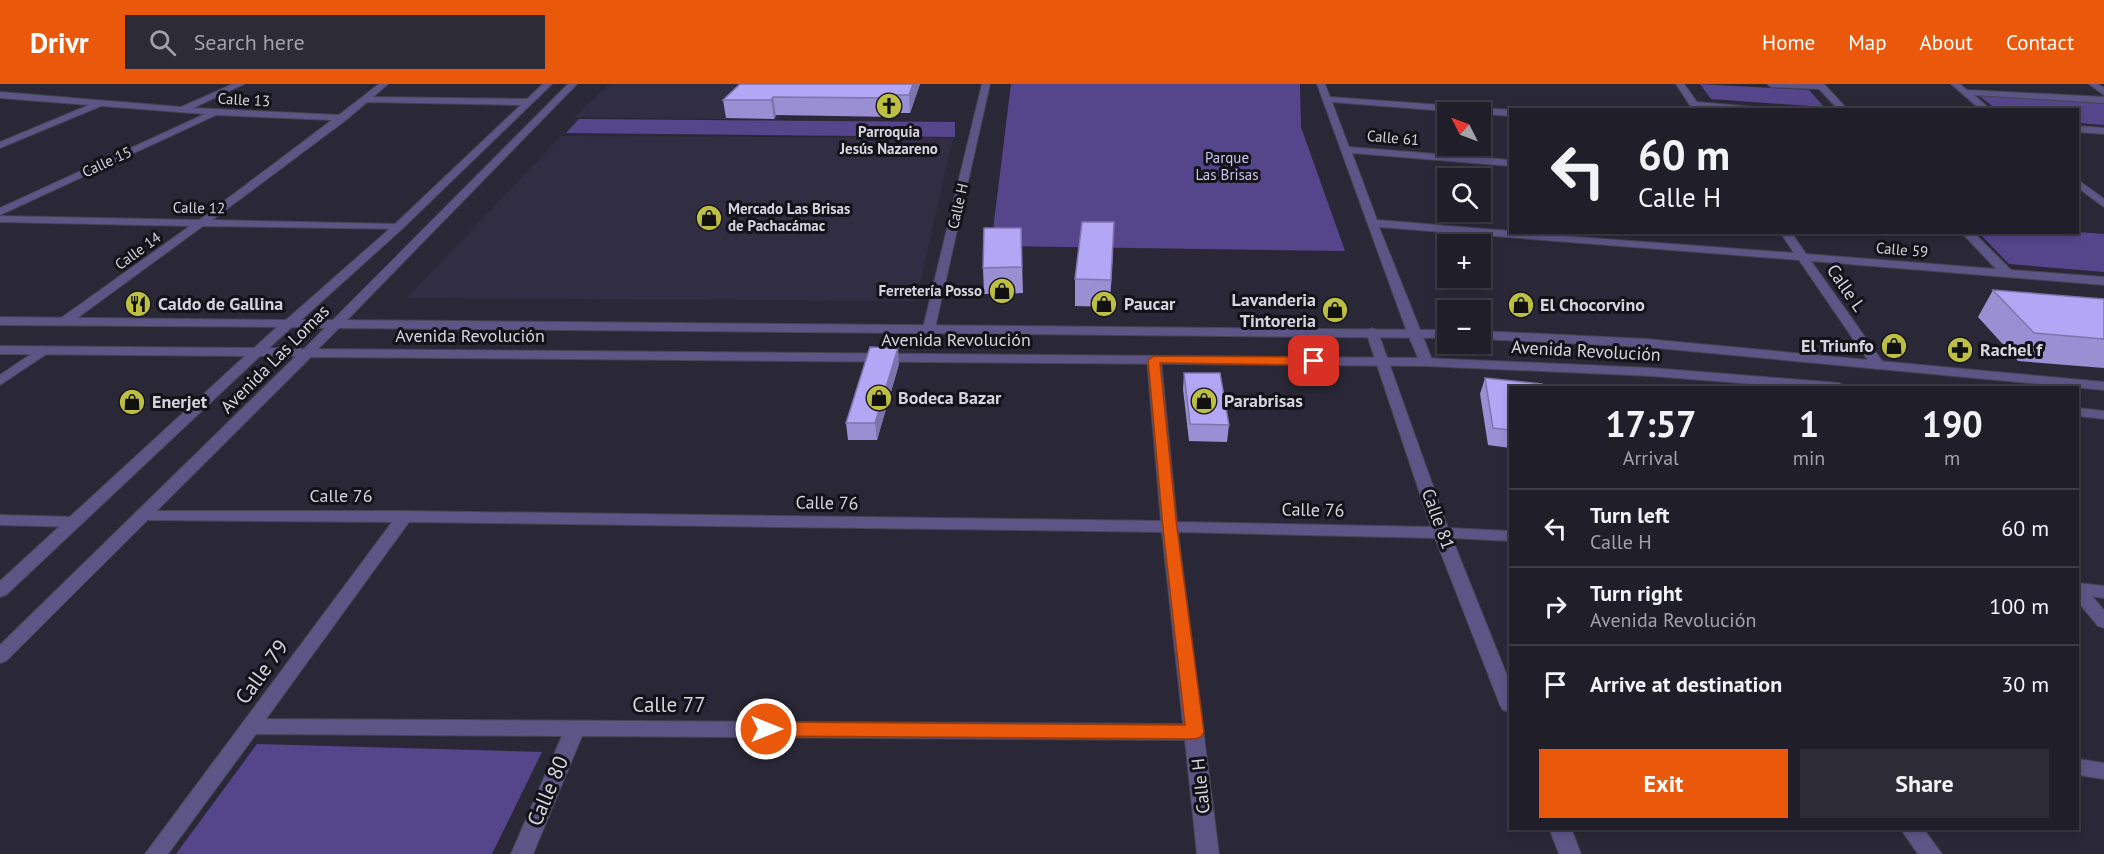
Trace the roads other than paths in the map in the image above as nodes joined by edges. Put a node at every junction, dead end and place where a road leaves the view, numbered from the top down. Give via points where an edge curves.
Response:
1 (240, 84) edge
2 (384, 84) edge
3 (548, 84) edge
4 (573, 84) edge
5 (986, 84) edge
6 (1321, 84) edge
7 (1680, 84) edge
8 (1770, 84) edge
9 (1955, 84) edge
10 (2093, 84) edge
11 (1820, 86) edge
12 (1965, 92) junction
13 (2104, 92) edge
14 (0, 95) edge
15 (366, 99) junction
16 (1326, 99) junction
17 (2104, 100) edge
18 (527, 102) junction
19 (101, 103) junction
20 (1696, 106) edge
21 (1740, 108) edge
22 (1842, 108) edge
23 (1985, 108) edge
24 (182, 110) junction
25 (215, 112) junction
26 (1509, 112) edge
27 (343, 118) junction
28 (2079, 129) edge
29 (2104, 130) edge
30 (0, 145) edge
31 (1345, 150) junction
32 (1509, 163) edge
33 (2079, 184) edge
34 (2104, 204) edge
35 (0, 212) edge
36 (0, 219) edge
37 (202, 223) junction
38 (1374, 223) junction
39 (398, 227) junction
40 (1509, 234) edge
41 (1512, 234) edge
42 (1786, 234) edge
43 (1968, 234) edge
44 (1802, 257) junction
45 (2007, 273) junction
46 (2104, 281) edge
47 (0, 321) edge
48 (65, 321) junction
49 (337, 323) junction
50 (289, 324) junction
51 (929, 328) junction
52 (1372, 332) junction
53 (1413, 332) junction
54 (1437, 333) edge
55 (1491, 335) edge
56 (0, 350) edge
57 (43, 350) junction
58 (257, 352) junction
59 (306, 353) junction
60 (1154, 360) junction
61 (1383, 362) junction
62 (1426, 362) junction
63 (1878, 365) junction
64 (0, 381) edge
65 (1827, 386) edge
66 (2104, 386) edge
67 (2079, 412) edge
68 (2104, 415) edge
69 (143, 515) junction
70 (405, 516) junction
71 (0, 520) edge
72 (75, 522) junction
73 (1170, 528) junction
74 (1442, 532) junction
75 (1509, 536) edge
76 (2079, 590) edge
77 (0, 591) edge
78 (2079, 591) edge
79 (2104, 592) edge
80 (2104, 622) edge
81 (0, 656) edge
82 (1509, 702) edge
83 (250, 726) junction
84 (575, 728) junction
85 (1195, 732) junction
86 (2079, 767) edge
87 (2104, 771) edge
88 (1561, 830) edge
89 (1913, 830) edge
90 (156, 854) edge
91 (522, 854) edge
92 (1208, 854) edge
93 (1570, 854) edge
94 (1931, 854) edge

1 - 24 street
2 - 15 street, Calle 14
3 - 18 street, Avenida Las Lomas
4 - 49 street, Avenida Las Lomas
5 - 51 street, Calle H
6 - 16 street
7 - 20 street
8 - 11 street
9 - 12 street
10 - 13 street
11 - 22 street
12 - 17 street
12 - 23 street
14 - 19 street, Calle 13
15 - 18 street
15 - 27 street, Calle 14
16 - 26 street
16 - 31 street
18 - 39 street, Avenida Las Lomas
19 - 24 street, Calle 13
19 - 30 street
20 - 21 street
24 - 25 street, Calle 13
25 - 27 street, Calle 13
25 - 35 street, Calle 15
27 - 37 street, Calle 14
28 - 29 street
31 - 32 street, Calle 61
31 - 38 street
33 - 34 street
36 - 37 street, Calle 12
37 - 39 street, Calle 12
37 - 48 street, Calle 14
38 - 40 street, Calle 59
38 - 53 street
39 - 50 street, Avenida Las Lomas
41 - 44 street, Calle 59
42 - 44 street, Calle L
43 - 45 street
44 - 45 street, Calle 59
44 - 63 street, Calle L
45 - 46 street, Calle 59
47 - 48 street, Avenida Revolución
48 - 50 street, Avenida Revolución
49 - 50 street, Avenida Revolución
49 - 51 street, Avenida Revolución
49 - 59 street, Avenida Las Lomas
50 - 58 street, Avenida Las Lomas
51 - 52 street, Avenida Revolución
52 - 53 street, Avenida Revolución
52 - 61 street, Calle 81
53 - 54 street, Avenida Revolución
53 - 62 street
55 - 63 street, Avenida Revolución via 1646,342
56 - 57 street, Avenida Revolución
57 - 58 street, Avenida Revolución
57 - 64 street
58 - 59 street, Avenida Revolución
58 - 72 street, Avenida Las Lomas
59 - 60 street, Avenida Revolución
59 - 69 street, Avenida Las Lomas
60 - 61 street, Avenida Revolución
60 - 73 street, Calle H
61 - 62 street, Avenida Revolución
61 - 74 street, Calle 81
62 - 65 street, Avenida Revolución via 1652,372
63 - 66 street, Avenida Revolución
67 - 68 street
69 - 70 street, Calle 76
69 - 81 street, Avenida Las Lomas
70 - 73 street, Calle 76
70 - 83 street, Calle 79
71 - 72 street
72 - 77 street, Avenida Las Lomas
73 - 74 street, Calle 76
73 - 85 street, Calle H
74 - 75 street, Calle 76
74 - 82 street, Calle 81
76 - 79 street
78 - 80 street
83 - 84 street, Calle 77
83 - 90 street, Calle 79
84 - 85 street, Calle 77
84 - 91 street, Calle 80
85 - 92 street, Calle H
86 - 87 street
88 - 93 street
89 - 94 street

